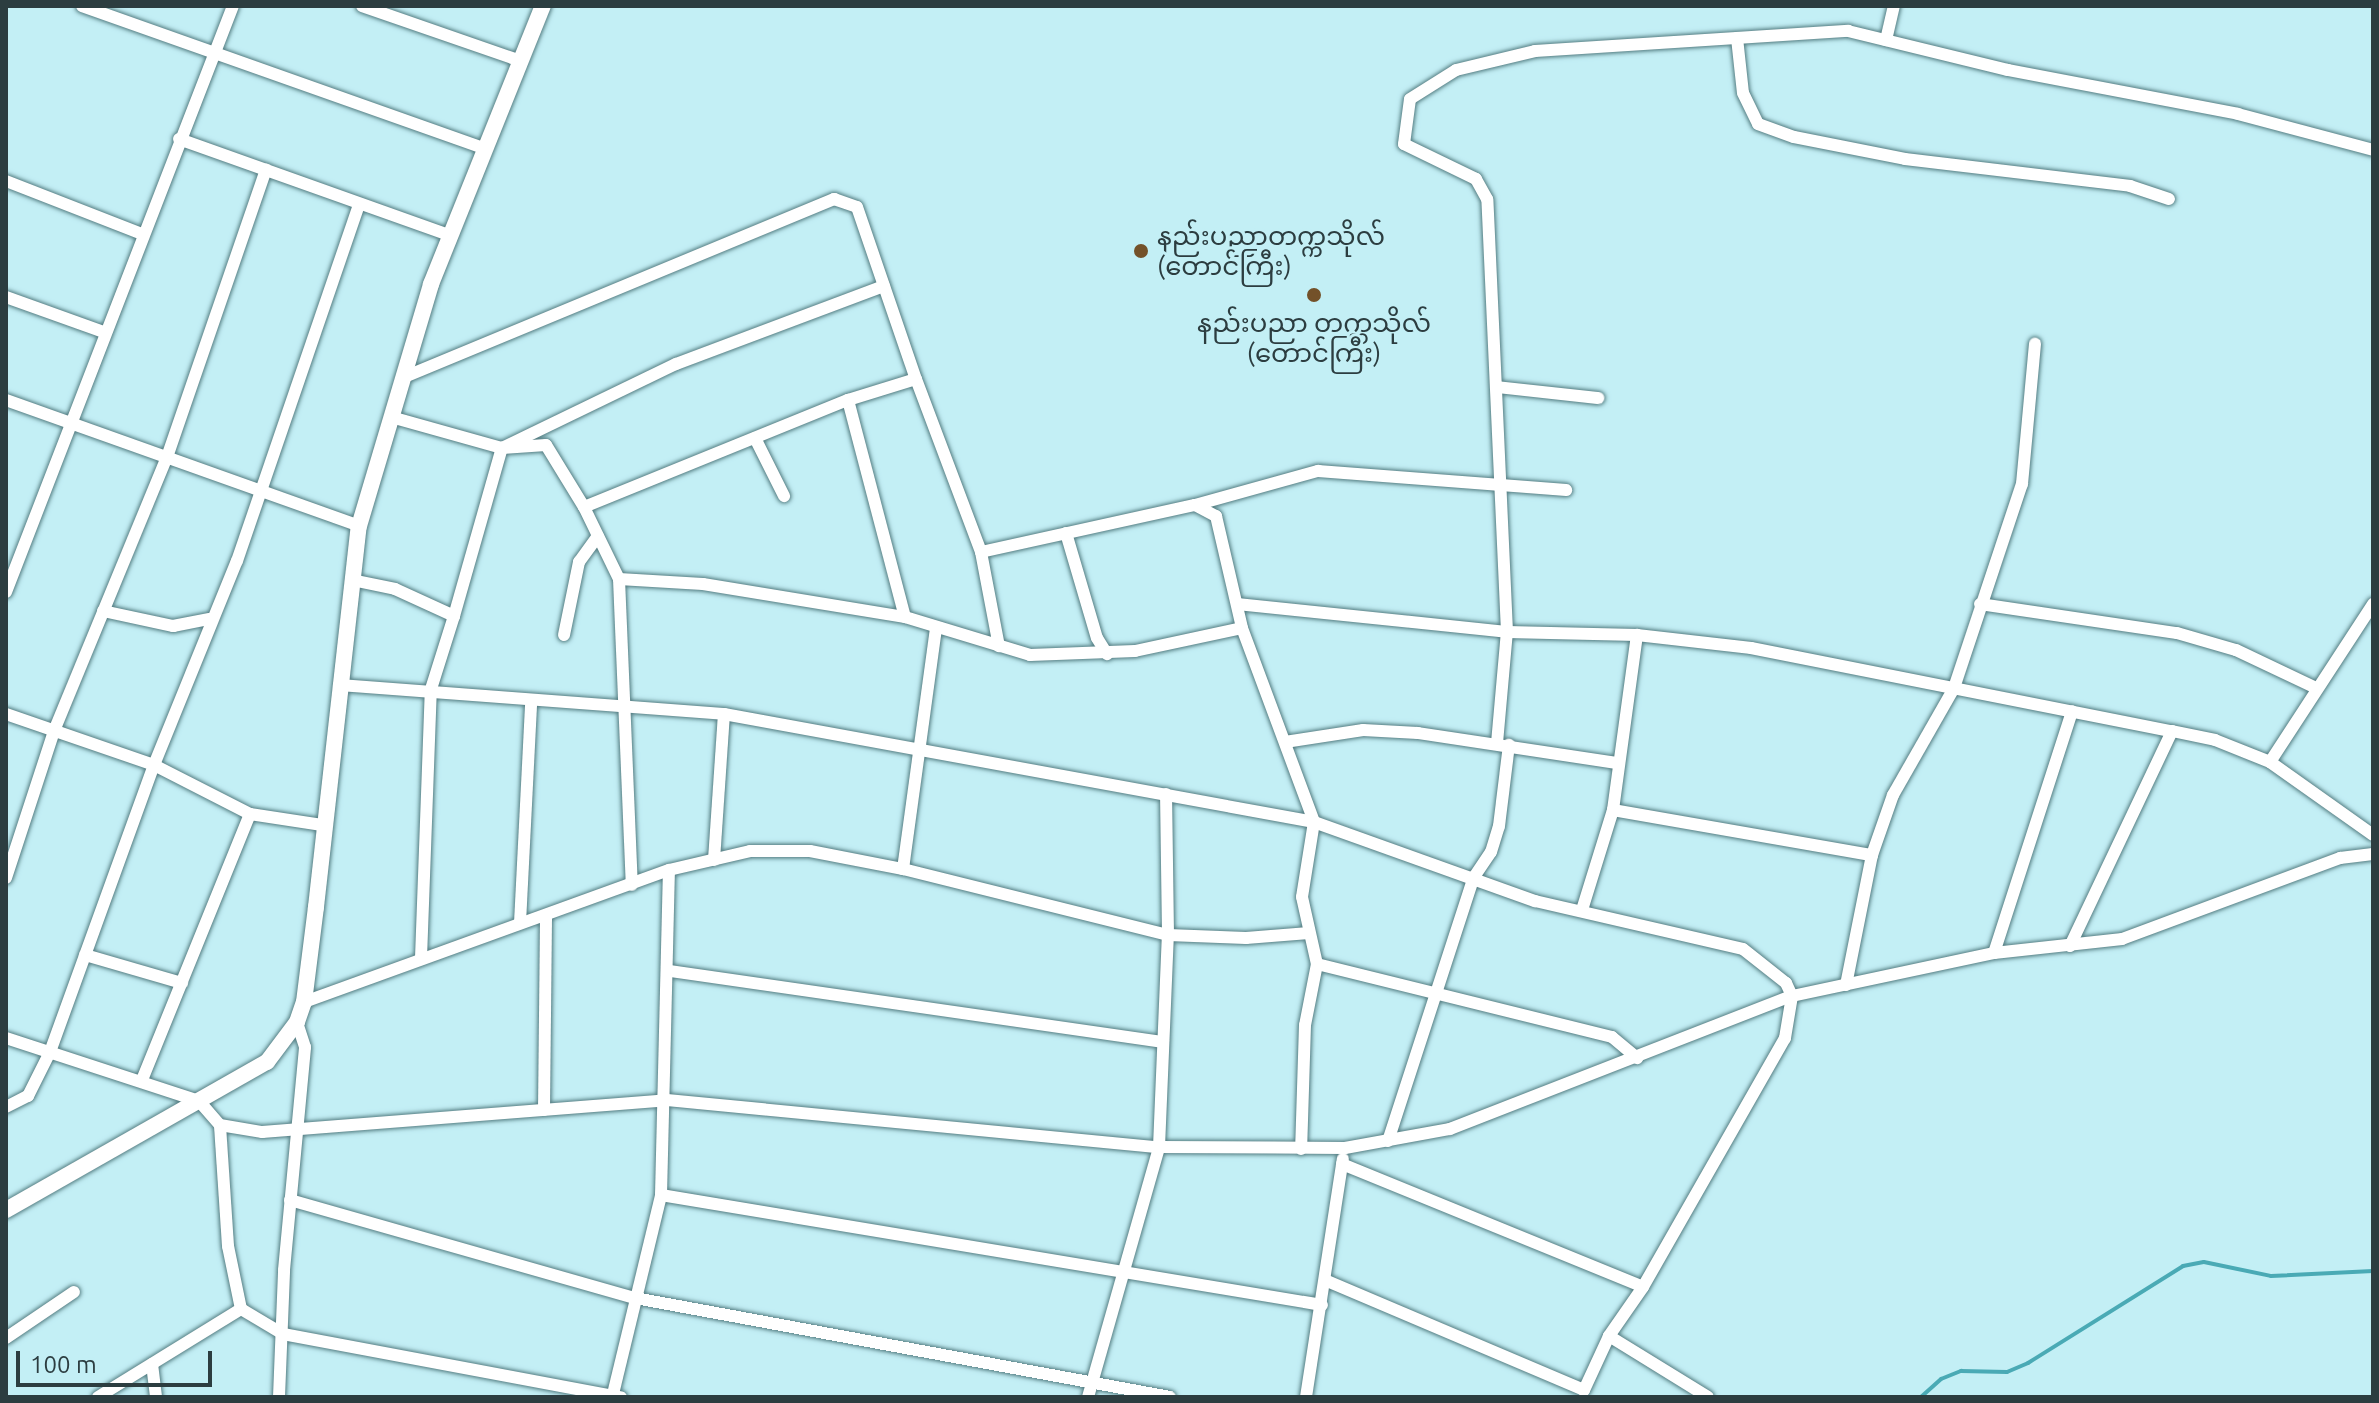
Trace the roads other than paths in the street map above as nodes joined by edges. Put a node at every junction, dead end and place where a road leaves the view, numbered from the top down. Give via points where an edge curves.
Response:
1 (82, 6) edge
2 (233, 6) edge
3 (362, 6) edge
4 (543, 6) edge
5 (1894, 6) edge
6 (1737, 38) junction
7 (1886, 40) junction
8 (213, 53) junction
9 (521, 61) junction
10 (179, 139) junction
11 (486, 149) junction
12 (2373, 150) edge
13 (266, 170) junction
14 (6, 181) edge
15 (2169, 199) dead end
16 (359, 205) junction
17 (142, 234) junction
18 (451, 236) junction
19 (884, 286) junction
20 (6, 297) edge
21 (104, 332) junction
22 (2035, 344) dead end
23 (402, 378) junction
24 (916, 379) junction
25 (1497, 387) junction
26 (1598, 398) dead end
27 (6, 400) edge
28 (848, 400) junction
29 (391, 417) junction
30 (69, 422) junction
31 (755, 438) junction
32 (502, 448) junction
33 (167, 457) junction
34 (1499, 487) junction
35 (259, 489) junction
36 (1566, 490) dead end
37 (784, 496) dead end
38 (1195, 505) junction
39 (584, 507) junction
40 (359, 526) junction
41 (1066, 533) junction
42 (598, 536) junction
43 (981, 552) junction
44 (619, 579) junction
45 (352, 580) junction
46 (6, 592) edge
47 (1237, 604) junction
48 (1980, 604) junction
49 (2373, 604) edge
50 (103, 611) junction
51 (454, 616) junction
52 (905, 617) junction
53 (209, 619) junction
54 (936, 627) junction
55 (1242, 628) junction
56 (1507, 632) junction
57 (564, 635) dead end
58 (1637, 635) junction
59 (999, 646) junction
60 (1107, 654) junction
61 (339, 685) junction
62 (1954, 688) junction
63 (2316, 688) junction
64 (431, 689) junction
65 (531, 703) junction
66 (622, 708) junction
67 (2072, 711) junction
68 (6, 714) edge
69 (724, 714) junction
70 (54, 731) junction
71 (2172, 731) junction
72 (1285, 742) junction
73 (1503, 744) junction
74 (918, 749) junction
75 (2270, 762) junction
76 (1616, 763) junction
77 (154, 765) junction
78 (1166, 794) junction
79 (1613, 810) junction
80 (250, 814) junction
81 (1314, 822) junction
82 (322, 825) junction
83 (2373, 835) edge
84 (2373, 854) edge
85 (1872, 855) junction
86 (714, 860) junction
87 (903, 869) junction
88 (669, 870) junction
89 (1474, 877) junction
90 (6, 878) edge
91 (632, 885) junction
92 (1582, 910) junction
93 (546, 915) junction
94 (520, 923) junction
95 (1309, 933) junction
96 (1168, 935) junction
97 (2070, 946) junction
98 (1994, 953) junction
99 (85, 955) junction
100 (421, 958) junction
101 (1317, 964) junction
102 (670, 971) junction
103 (182, 983) junction
104 (1846, 985) junction
105 (1436, 992) junction
106 (1792, 996) junction
107 (304, 1002) junction
108 (297, 1022) junction
109 (6, 1038) edge
110 (1163, 1042) junction
111 (50, 1052) junction
112 (1637, 1058) junction
113 (142, 1080) junction
114 (667, 1100) junction
115 (199, 1101) junction
116 (6, 1107) edge
117 (544, 1110) junction
118 (220, 1125) junction
119 (295, 1130) junction
120 (1388, 1141) junction
121 (1159, 1147) junction
122 (1345, 1148) junction
123 (1301, 1149) junction
124 (1342, 1164) junction
125 (661, 1195) junction
126 (290, 1200) junction
127 (6, 1210) edge
128 (1125, 1275) junction
129 (1325, 1280) junction
130 (1643, 1287) junction
131 (74, 1292) dead end
132 (635, 1298) junction
133 (1322, 1305) junction
134 (241, 1309) junction
135 (283, 1334) junction
136 (1609, 1336) junction
137 (6, 1338) edge
138 (152, 1364) junction
139 (1093, 1382) junction
140 (1583, 1394) edge
141 (617, 1395) edge
142 (98, 1397) edge
143 (156, 1397) edge
144 (279, 1397) edge
145 (1088, 1397) edge
146 (1170, 1397) edge
147 (1307, 1397) edge
148 (1708, 1397) edge

1 - 8 street
2 - 8 street
3 - 9 street
4 - 9 main road
5 - 7 street
6 - 7 street via 1848,31
6 - 15 street via 1743,93 1758,124 1794,137 1905,159 2130,186
6 - 25 street via 1535,51 1456,70 1410,99 1404,144 1476,179 1487,199
7 - 12 street via 2008,70 2238,114
8 - 10 street
8 - 11 street
9 - 11 main road
10 - 13 street
10 - 17 street
11 - 18 main road
13 - 16 street
13 - 33 street
14 - 17 street
16 - 18 street
16 - 35 street
17 - 21 street
18 - 23 main road
19 - 23 street via 857,207 834,199
19 - 24 street
19 - 32 street via 676,364
20 - 21 street
21 - 30 street
22 - 48 street via 2022,484
23 - 29 main road
24 - 28 street
24 - 43 street
25 - 26 street
25 - 34 street
27 - 30 street
28 - 31 street
28 - 52 street
29 - 32 street
29 - 40 main road
30 - 33 street
30 - 46 street
31 - 37 street
31 - 39 street
32 - 39 street via 546,445
32 - 51 street
33 - 35 street
33 - 50 street
34 - 36 street
34 - 38 street via 1318,471
34 - 56 street
35 - 40 street
35 - 53 street via 237,561
38 - 41 street
38 - 47 street via 1216,516 1224,533
39 - 42 street
40 - 45 main road
41 - 43 street
41 - 60 street via 1097,638
42 - 44 street
42 - 57 street via 579,562
43 - 59 street
44 - 52 street via 703,584
44 - 66 street
45 - 51 street via 395,589
45 - 61 main road
47 - 55 street
47 - 56 street
48 - 62 street
48 - 63 street via 2177,633 2236,650
49 - 63 street
50 - 53 street via 173,626
50 - 70 street
51 - 64 street
52 - 54 street
53 - 77 street
54 - 59 street
54 - 74 street
55 - 60 street
55 - 72 street
56 - 58 street
56 - 73 street
58 - 62 street via 1751,648
58 - 76 street
59 - 60 street via 1030,655
61 - 64 street
61 - 82 main road
62 - 67 street
62 - 85 street via 1893,795
63 - 75 street
64 - 65 street
64 - 100 street
65 - 66 street
65 - 94 street
66 - 69 street
66 - 91 street
67 - 71 street
67 - 98 street
68 - 70 street
69 - 74 street
69 - 86 street
70 - 77 street
70 - 90 street
71 - 75 street via 2215,740
71 - 97 street
72 - 73 street via 1363,730
72 - 81 street
73 - 76 street
73 - 89 street via 1499,826 1491,852
74 - 78 street
74 - 87 street
75 - 83 street
76 - 79 street
77 - 80 street
77 - 99 street
78 - 81 street
78 - 96 street
79 - 85 street
79 - 92 street
80 - 82 street
80 - 103 street
81 - 89 street
81 - 95 street via 1302,897
82 - 107 main road
84 - 97 street via 2340,858 2122,939
85 - 104 street
86 - 87 street via 750,851 810,851
86 - 88 street
87 - 96 street
88 - 91 street
88 - 102 street
89 - 92 street via 1535,901
89 - 105 street
91 - 93 street
92 - 106 street via 1743,949 1774,970
93 - 94 street
93 - 117 street
94 - 100 street
95 - 96 street via 1246,938
95 - 101 street
96 - 110 street
97 - 98 street
98 - 104 street
99 - 103 street
99 - 111 street
100 - 107 street
101 - 105 street
101 - 123 street via 1305,1025
102 - 110 street
102 - 114 street
103 - 113 street
104 - 106 street
105 - 112 street via 1612,1037
105 - 120 street
106 - 112 street
106 - 130 street via 1785,1038
107 - 108 main road
108 - 115 main road via 267,1062
108 - 119 street via 305,1047
109 - 111 street
110 - 121 street
111 - 113 street
111 - 116 street via 28,1096
112 - 120 street via 1450,1129
113 - 115 street
114 - 117 street
114 - 121 street
114 - 125 street
115 - 118 street
115 - 127 main road
117 - 119 street
118 - 119 street via 262,1132
118 - 134 street via 228,1246
119 - 126 street
120 - 122 street
121 - 123 street
121 - 128 street
122 - 123 street
122 - 124 street
124 - 129 street
124 - 130 street
125 - 128 street
125 - 132 street
126 - 132 street
126 - 135 street
128 - 133 street
128 - 139 street
129 - 133 street
129 - 140 street
130 - 136 street
131 - 137 street
132 - 139 street
132 - 141 street
133 - 147 street
134 - 135 street
134 - 138 street
135 - 141 street
135 - 144 street
136 - 140 street
136 - 148 street
138 - 142 street
138 - 143 street
139 - 145 street
139 - 146 street

